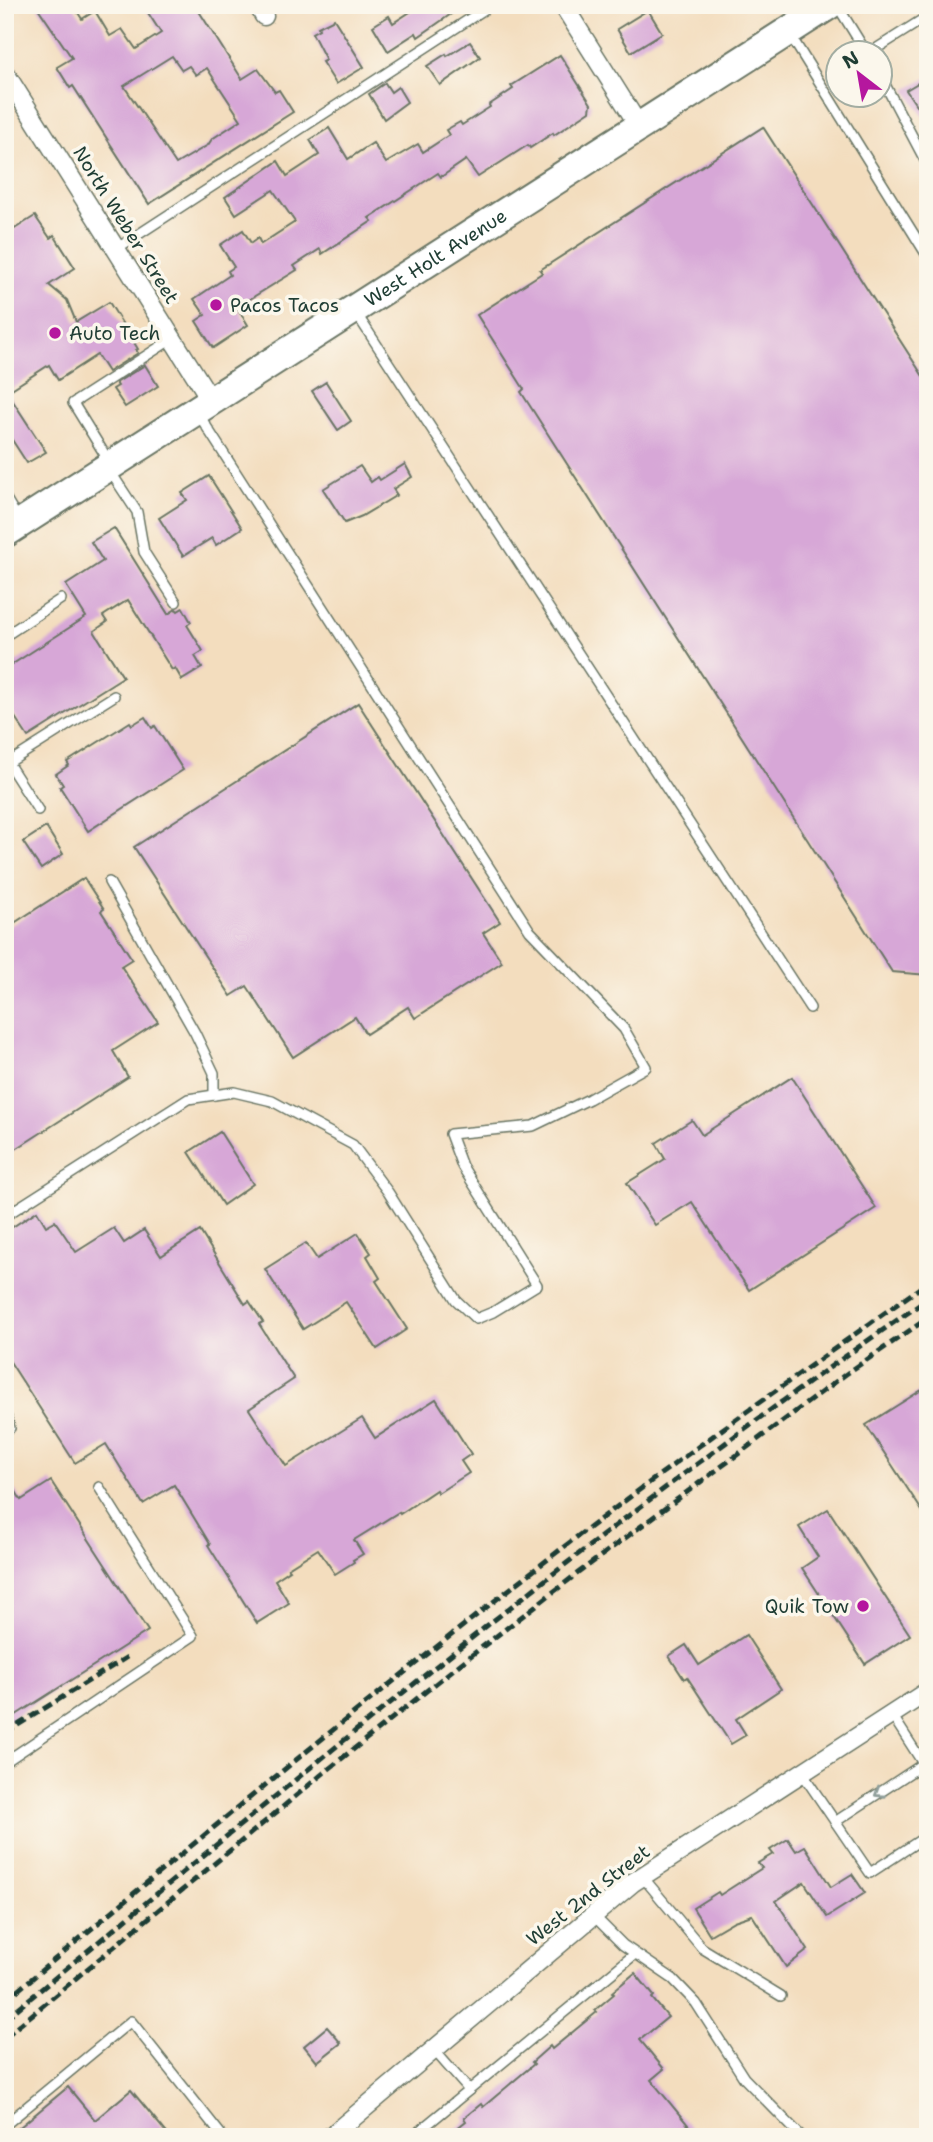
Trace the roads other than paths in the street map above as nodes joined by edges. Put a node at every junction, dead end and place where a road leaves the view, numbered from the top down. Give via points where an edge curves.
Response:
1 (491, 5) edge
2 (564, 5) edge
3 (829, 5) edge
4 (837, 5) edge
5 (928, 16) edge
6 (788, 32) junction
7 (859, 38) edge
8 (892, 38) edge
9 (5, 73) edge
10 (894, 100) edge
11 (639, 126) junction
12 (928, 166) edge
13 (116, 249) junction
14 (928, 257) edge
15 (353, 309) junction
16 (172, 339) junction
17 (203, 405) junction
18 (109, 466) junction
19 (5, 497) edge
20 (13, 528) edge
21 (61, 600) dead end
22 (176, 602) dead end
23 (5, 636) edge
24 (114, 696) dead end
25 (7, 760) edge
26 (38, 810) dead end
27 (109, 882) dead end
28 (810, 1008) dead end
29 (214, 1095) junction
30 (5, 1216) edge
31 (5, 1412) edge
32 (10, 1428) dead end
33 (99, 1487) dead end
34 (928, 1691) edge
35 (892, 1715) junction
36 (5, 1762) edge
37 (925, 1768) edge
38 (802, 1773) junction
39 (835, 1822) junction
40 (928, 1835) edge
41 (642, 1876) junction
42 (593, 1915) junction
43 (635, 1954) junction
44 (781, 1996) dead end
45 (434, 2050) junction
46 (469, 2090) junction
47 (5, 2125) edge
48 (223, 2137) edge
49 (330, 2137) edge
50 (412, 2137) edge
51 (802, 2137) edge

1 - 13 lane
2 - 11 street
3 - 6 main road, West Holt Avenue
4 - 7 lane
5 - 8 lane
6 - 11 main road, West Holt Avenue
6 - 14 lane
9 - 13 street, North Weber Street
10 - 12 lane
11 - 15 main road, West Holt Avenue
13 - 16 street, North Weber Street
15 - 17 main road, West Holt Avenue
15 - 28 lane
16 - 17 street, North Weber Street
16 - 18 lane via 72,403
17 - 18 main road, West Holt Avenue
17 - 29 lane via 530,931 624,1029 646,1067 533,1126 450,1134 462,1167 537,1285 476,1319 456,1300 353,1145 272,1101 234,1092
18 - 20 main road, West Holt Avenue
18 - 22 lane via 137,512 144,552
19 - 20 lane
21 - 23 lane
24 - 25 lane
25 - 26 lane
27 - 29 lane via 195,1033 214,1073
29 - 30 lane via 188,1099
31 - 32 lane
33 - 36 lane via 193,1636
34 - 35 street, West 2nd Street
35 - 37 lane
35 - 38 street, West 2nd Street
37 -> 39 lane
38 - 39 lane
38 - 41 street, West 2nd Street
39 - 40 lane via 870,1873
41 - 42 street, West 2nd Street
41 - 44 lane via 702,1948
42 - 43 lane
42 - 45 street, West 2nd Street
43 - 46 lane
43 - 51 lane via 673,1979 696,2003 744,2078
45 - 46 lane
45 - 49 street, West 2nd Street
46 - 50 lane
47 - 48 lane via 131,2021

